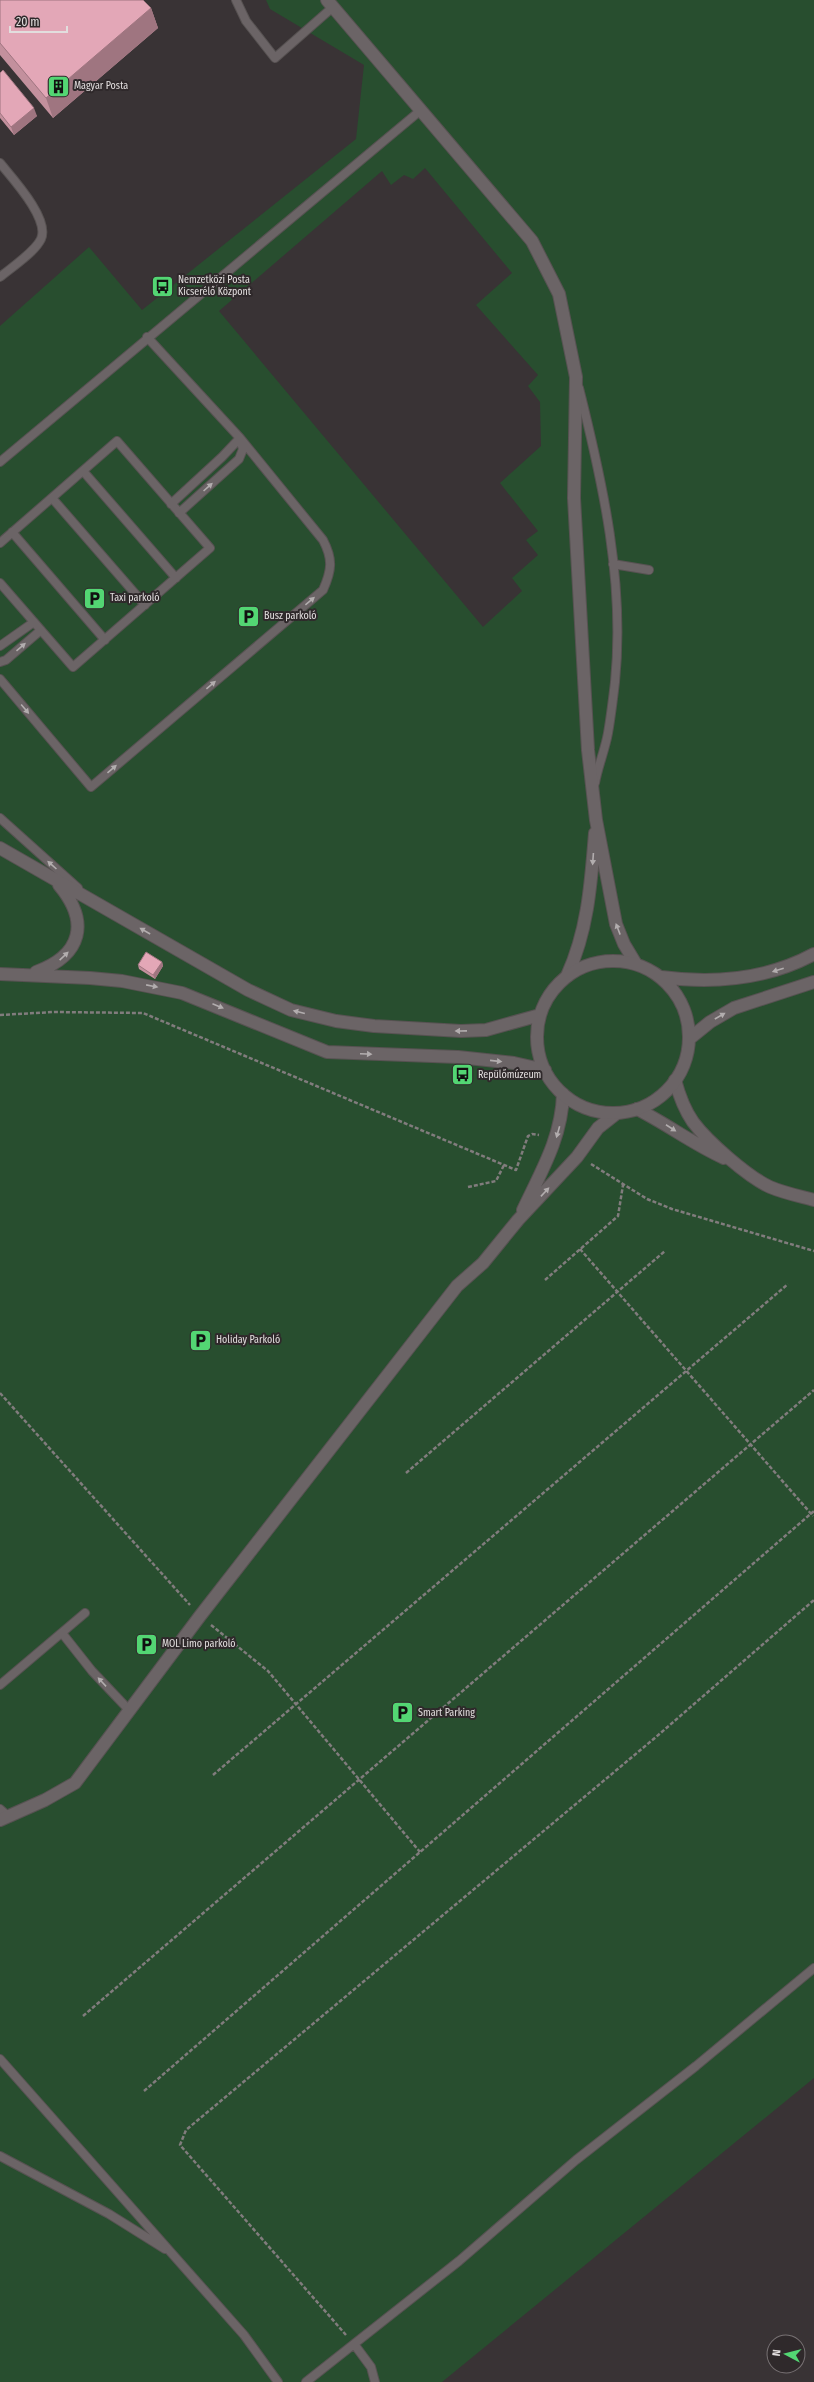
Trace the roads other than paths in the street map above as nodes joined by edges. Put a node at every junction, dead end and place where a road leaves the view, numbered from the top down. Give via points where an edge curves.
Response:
1 (236, 0) edge
2 (330, 4) edge
3 (421, 110) junction
4 (0, 163) edge
5 (0, 277) edge
6 (147, 337) junction
7 (576, 377) junction
8 (240, 438) junction
9 (0, 462) edge
10 (83, 471) junction
11 (52, 498) junction
12 (171, 504) junction
13 (179, 513) junction
14 (12, 532) junction
15 (0, 543) edge
16 (613, 564) junction
17 (649, 570) dead end
18 (176, 578) junction
19 (0, 583) edge
20 (145, 605) junction
21 (34, 622) junction
22 (41, 630) junction
23 (105, 640) junction
24 (0, 646) edge
25 (0, 662) edge
26 (0, 679) edge
27 (593, 796) junction
28 (0, 818) edge
29 (596, 820) junction
30 (0, 848) edge
31 (51, 876) junction
32 (92, 901) junction
33 (814, 954) edge
34 (636, 964) junction
35 (31, 973) junction
36 (0, 974) edge
37 (567, 976) junction
38 (661, 977) junction
39 (814, 982) edge
40 (540, 1015) junction
41 (689, 1039) junction
42 (545, 1070) junction
43 (675, 1080) junction
44 (563, 1094) junction
45 (637, 1109) junction
46 (617, 1113) junction
47 (734, 1162) junction
48 (814, 1200) edge
49 (518, 1220) junction
50 (85, 1613) dead end
51 (62, 1632) junction
52 (0, 1684) edge
53 (129, 1710) junction
54 (3, 1815) edge
55 (814, 1968) edge
56 (0, 2059) edge
57 (0, 2156) edge
58 (172, 2254) junction
59 (354, 2344) junction
60 (278, 2382) edge
61 (306, 2382) edge
62 (375, 2382) edge

1 - 2 lane via 246,21 275,58
2 - 3 street
3 - 6 lane
3 - 7 street via 532,240 559,294
4 - 5 lane via 24,193 42,223 43,230 41,240 35,248
6 - 8 lane
6 - 9 lane
7 - 16 lane via 606,506
7 - 27 street via 574,498
8 - 12 lane
13 -> 8 lane via 239,460 243,449
26 -> 8 lane via 91,787 323,590 330,574 330,553 323,540
10 - 11 lane
10 - 12 lane via 117,441
10 - 18 lane
11 - 14 lane
11 - 20 lane
12 - 13 lane
13 - 18 lane via 210,548
14 - 15 lane
14 - 23 lane
16 - 17 lane
16 - 27 lane via 617,632 615,681 608,734
18 - 20 lane
19 - 21 lane
20 - 23 lane
21 - 22 lane
21 - 24 lane
22 - 23 lane via 73,667
25 -> 22 lane via 6,660
27 - 29 street
32 -> 28 lane
34 -> 29 street via 616,924
29 -> 37 street via 590,896 583,934
30 - 31 street
31 - 32 street
35 -> 31 street via 53,965 68,953 76,936 78,919 70,899
40 -> 32 street via 486,1030 461,1031 374,1026 291,1010 248,990
33 -> 38 street via 775,971 736,979 694,982
34 - 37 street via 614,961 593,963
34 - 38 street
35 - 36 street
35 -> 42 street via 122,981 182,993 327,1052 458,1057 514,1063
37 - 40 street via 550,993
38 - 41 street via 682,1005
41 -> 39 street via 710,1022 734,1008
40 - 42 street via 538,1042
41 - 43 street via 685,1061
42 - 44 street
43 - 45 street via 658,1098
43 - 47 street via 681,1101 694,1122
44 - 46 street via 588,1108
44 -> 49 street via 563,1112 554,1144
45 - 46 street
45 -> 47 street via 698,1146
49 -> 46 street via 577,1156 598,1128
47 - 48 street via 768,1186
49 - 53 street via 483,1263 457,1286
50 - 51 lane
51 - 52 lane
53 -> 51 lane
53 - 54 street via 75,1783 45,1800
55 - 59 lane via 696,2066 576,2160 460,2260
56 - 58 lane
57 - 58 lane via 109,2214
58 - 60 lane via 244,2335
59 - 61 lane
59 - 62 lane via 371,2367

